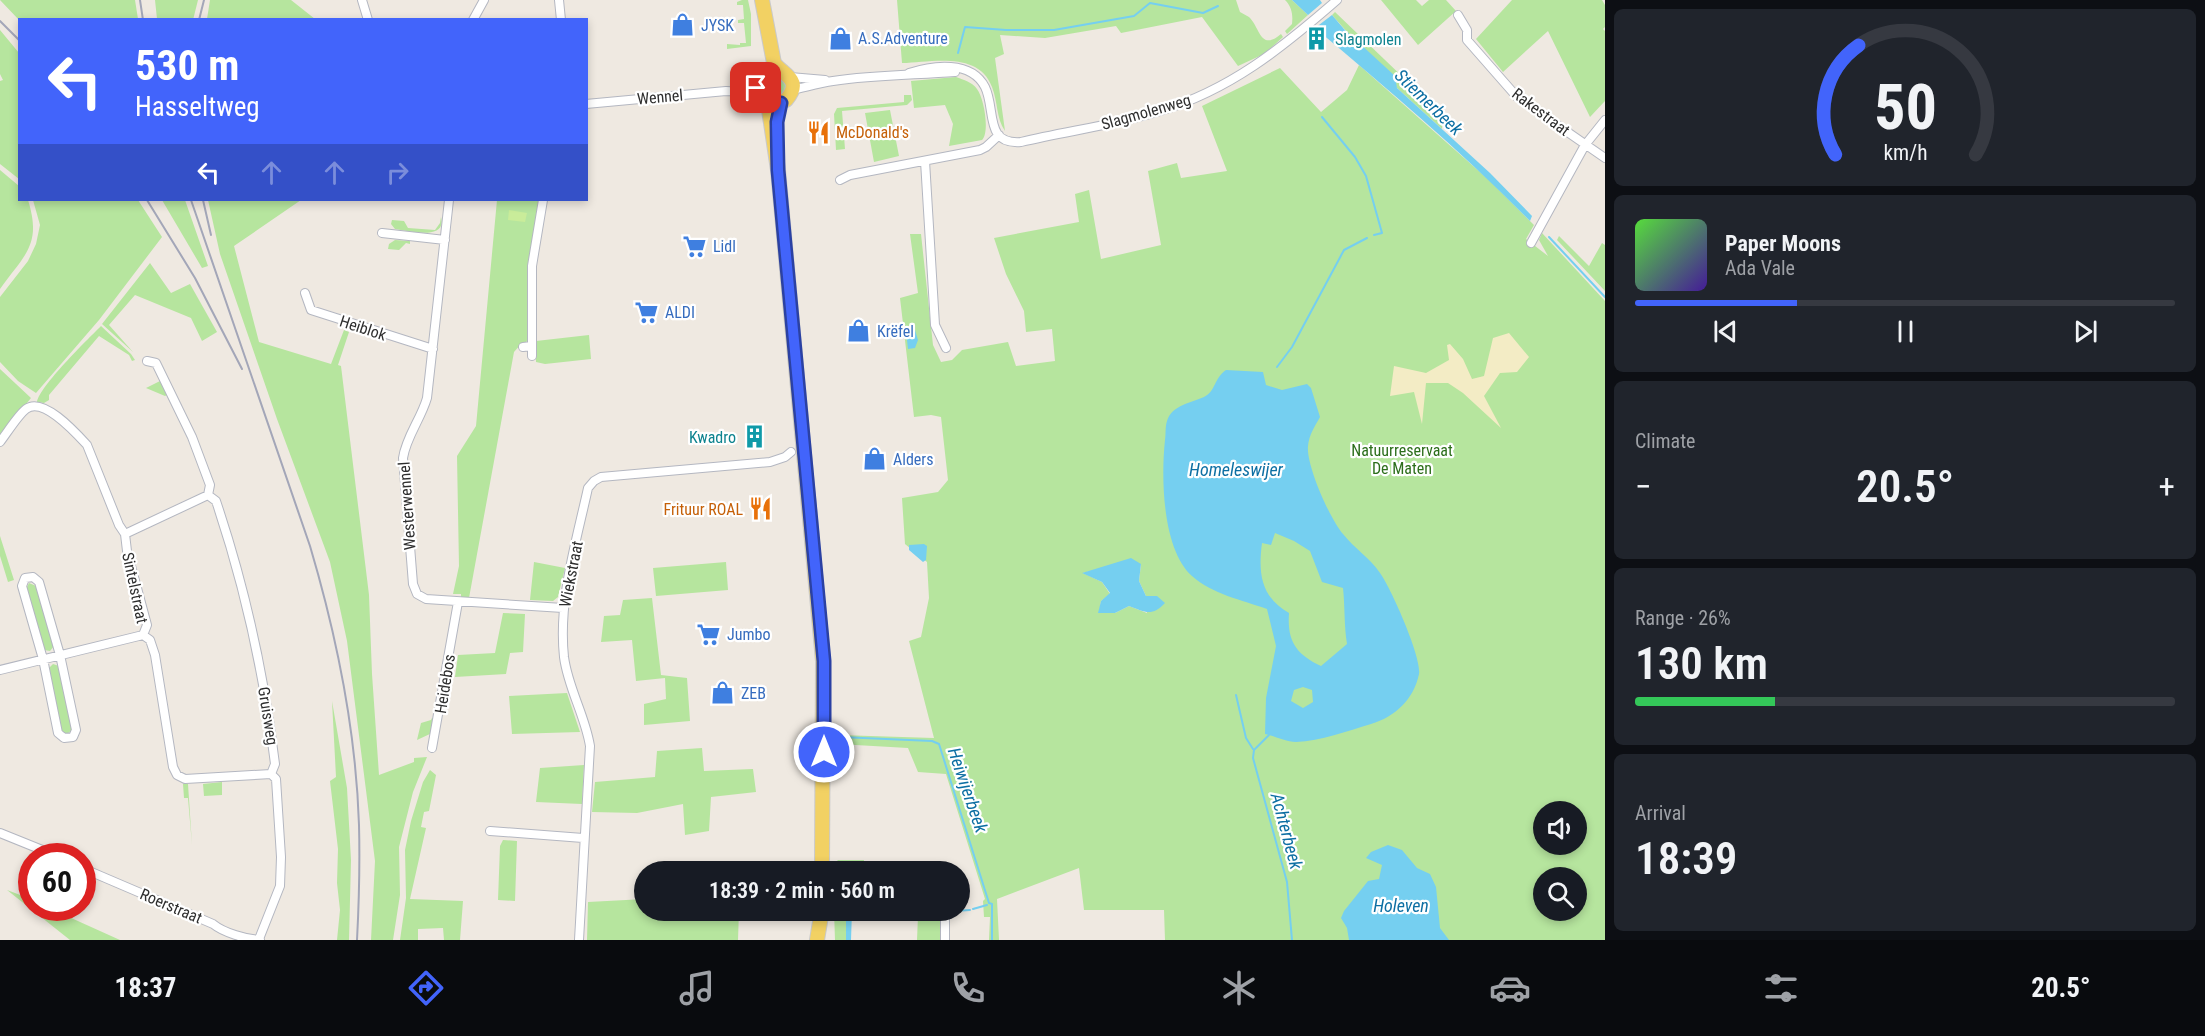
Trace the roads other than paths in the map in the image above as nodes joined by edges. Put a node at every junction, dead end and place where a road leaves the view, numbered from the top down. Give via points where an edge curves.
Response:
1 (362, 0) edge
2 (484, 0) edge
3 (559, 0) edge
4 (762, 1) edge
5 (1334, 3) edge
6 (1458, 15) dead end
7 (367, 18) edge
8 (474, 18) edge
9 (561, 18) edge
10 (772, 70) junction
11 (791, 84) junction
12 (766, 95) junction
13 (588, 104) edge
14 (1605, 120) edge
15 (999, 135) junction
16 (1585, 145) junction
17 (1605, 158) edge
18 (925, 161) junction
19 (840, 180) dead end
20 (449, 201) edge
21 (543, 201) edge
22 (382, 233) dead end
23 (445, 240) junction
24 (1532, 243) dead end
25 (305, 292) dead end
26 (532, 346) junction
27 (523, 347) dead end
28 (946, 348) dead end
29 (433, 349) junction
30 (532, 356) dead end
31 (147, 361) dead end
32 (0, 442) edge
33 (791, 452) dead end
34 (208, 495) junction
35 (125, 534) junction
36 (458, 602) junction
37 (563, 608) junction
38 (143, 635) junction
39 (60, 655) junction
40 (43, 659) junction
41 (0, 670) edge
42 (432, 748) dead end
43 (271, 774) junction
44 (490, 831) dead end
45 (0, 833) edge
46 (583, 838) junction
47 (25, 843) edge
48 (822, 861) edge
49 (96, 873) edge
50 (821, 921) edge
51 (823, 921) edge
52 (945, 921) edge
53 (220, 936) edge
54 (259, 940) edge
55 (579, 940) edge
56 (817, 940) edge
57 (826, 940) edge
58 (945, 940) edge

1 - 7 street
2 - 8 street
3 - 9 street
4 - 10 main road
5 - 15 street, Slagmolenweg via 1262,62 1217,89 1131,119 1021,142
6 - 16 street, Rakestraat via 1470,28 1467,40 1517,97
10 - 11 main road
10 - 12 main road
11 - 12 main road via 790,95
11 - 15 street via 935,67 968,70 986,89
12 - 13 street, Wennel via 734,90
12 - 48 main road via 778,170 824,661
14 - 16 street
15 - 18 street via 980,150
16 - 17 street, Rakestraat
16 - 24 street
18 - 19 street
18 - 28 street via 935,325
20 - 23 street, Westerwennel
21 - 26 street via 532,267
22 - 23 street
23 - 29 street, Westerwennel
25 - 29 street, Heiblok via 311,310
26 - 27 street
26 - 30 street
29 - 36 street, Westerwennel via 426,404 403,458 413,584 417,594 426,599
31 - 34 street, Gruisweg via 156,363 192,436 210,485
32 - 35 street, Sintelstraat via 26,409 36,405 46,408 87,445
33 - 37 street, Wiekstraat via 770,462 601,477 594,481 588,488
34 - 35 street
34 - 43 street, Gruisweg via 216,501 252,625 269,716 275,764
35 - 38 street, Sintelstraat via 147,625
36 - 37 street, Westerwennel
36 - 42 street, Heidebos
37 - 46 street, Wiekstraat via 567,672 590,746
38 - 39 street
38 - 43 street, Sintelstraat via 150,640 155,655 177,775 185,779
39 - 40 street
39 - 40 street via 39,582 33,577 25,578 22,586
39 - 40 street via 76,730 73,737 64,738 58,733
40 - 41 street
43 - 54 street, Gruisweg via 276,779 280,886
44 - 46 street
45 - 47 street
46 - 55 street, Wiekstraat
49 - 53 street, Roerstraat via 213,924
50 - 56 main road
51 - 57 main road
52 - 58 street
53 - 54 street, Roerstraat via 234,933

